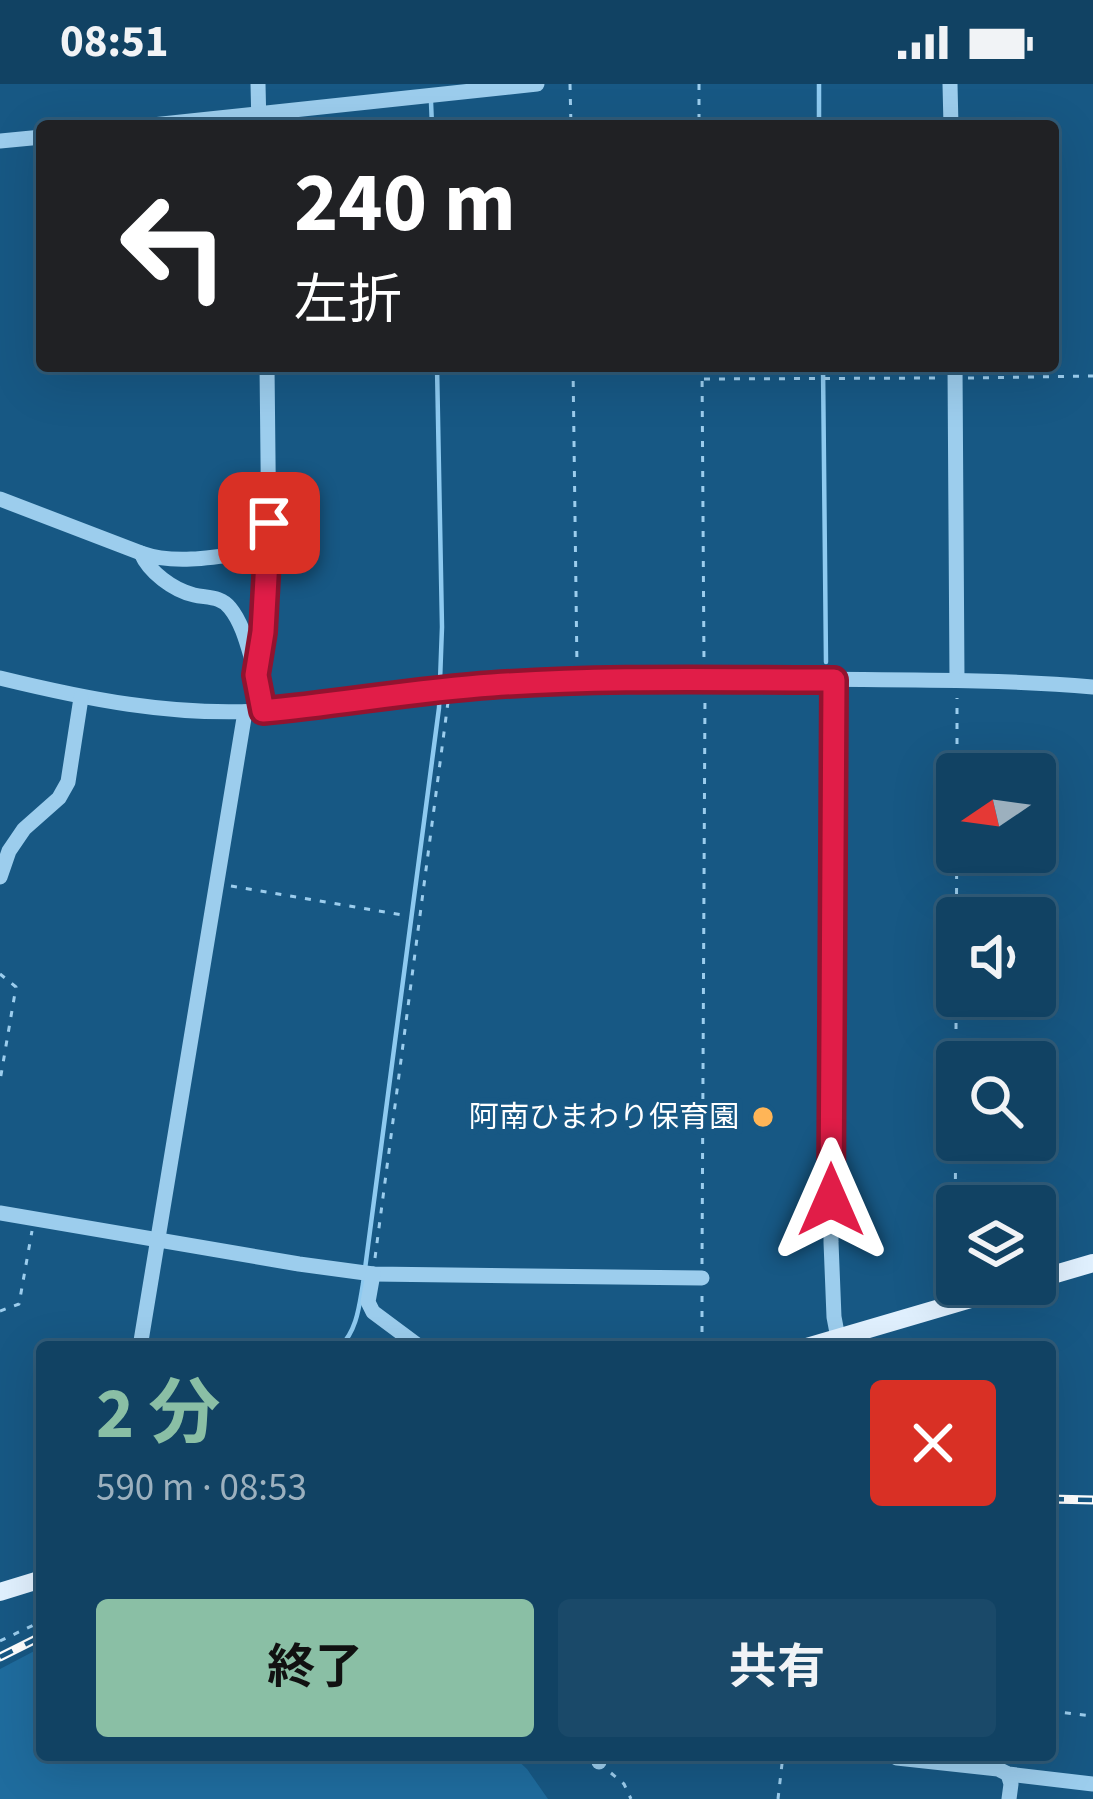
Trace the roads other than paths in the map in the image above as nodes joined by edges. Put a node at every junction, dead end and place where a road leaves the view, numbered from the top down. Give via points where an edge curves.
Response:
1 (258, 84) edge
2 (537, 84) edge
3 (950, 84) edge
4 (259, 120) edge
5 (951, 120) edge
6 (36, 138) edge
7 (0, 141) edge
8 (267, 372) edge
9 (955, 372) edge
10 (0, 500) edge
11 (269, 550) junction
12 (141, 553) junction
13 (256, 675) junction
14 (0, 678) edge
15 (834, 680) junction
16 (957, 680) junction
17 (1093, 687) edge
18 (82, 698) junction
19 (263, 711) junction
20 (245, 712) junction
21 (0, 877) edge
22 (0, 1213) edge
23 (158, 1238) junction
24 (1093, 1263) edge
25 (368, 1273) junction
26 (1056, 1274) edge
27 (702, 1278) road end
28 (952, 1305) edge
29 (854, 1339) edge
30 (141, 1341) edge
31 (411, 1341) edge
32 (36, 1581) edge
33 (0, 1592) edge
34 (925, 1761) edge
35 (1008, 1774) junction
36 (1093, 1784) edge
37 (1009, 1799) edge

1 - 4 street
2 - 4 street
3 - 5 street
6 - 7 street
8 - 11 street
9 - 16 street
10 - 12 street
11 - 12 street via 176,559
11 - 13 street
12 - 13 street via 177,588 230,606
13 - 19 street
14 - 18 street
15 - 16 street
15 - 19 street via 450,688
15 - 29 street via 831,1242 834,1317
16 - 17 street
18 - 20 street
18 - 21 street via 68,782 8,851
19 - 20 street
20 - 23 street
22 - 23 street
23 - 25 street
23 - 30 street
24 - 26 main road
25 - 27 street
25 - 31 street via 373,1312
28 - 29 main road
32 - 33 main road
34 - 35 street
35 - 36 street
35 - 37 street

